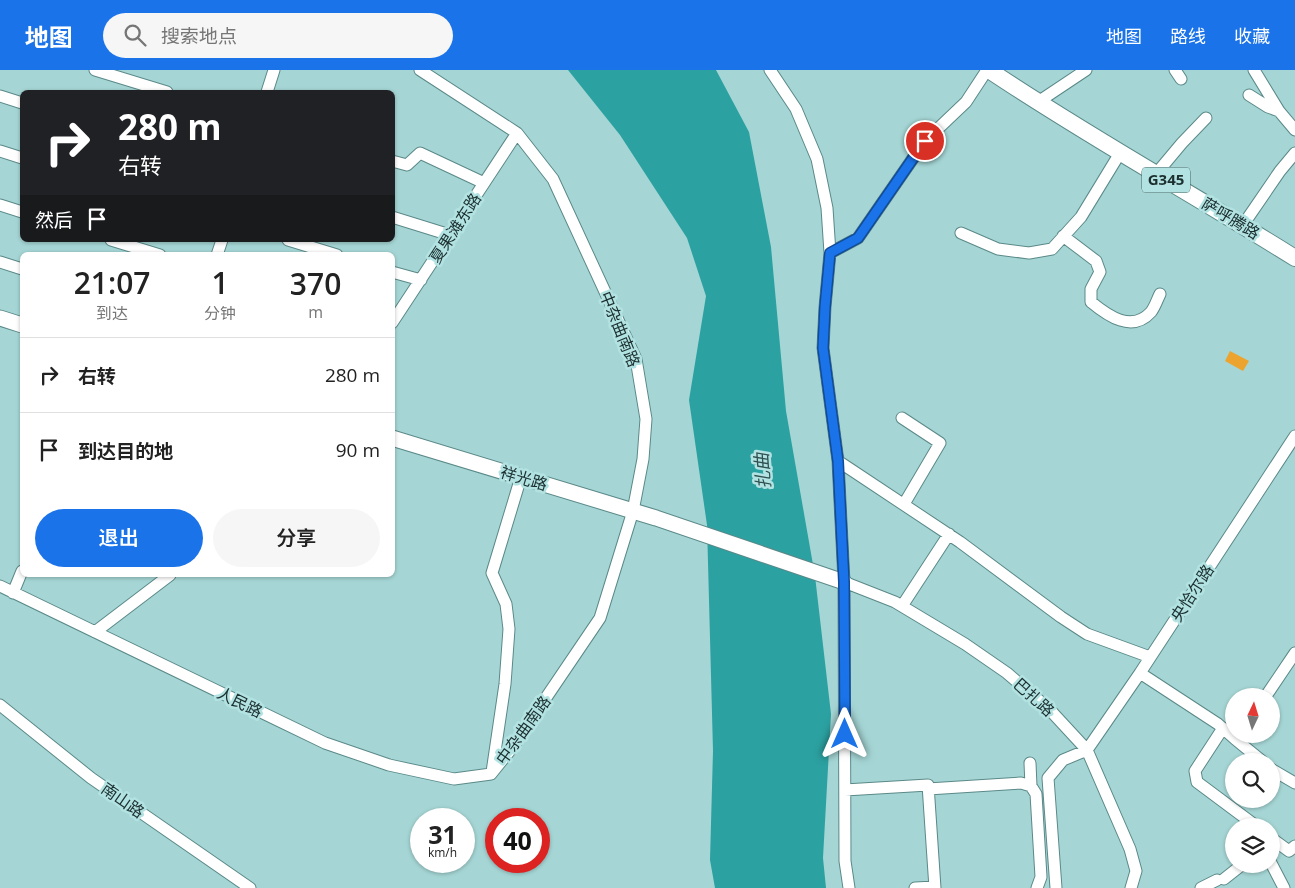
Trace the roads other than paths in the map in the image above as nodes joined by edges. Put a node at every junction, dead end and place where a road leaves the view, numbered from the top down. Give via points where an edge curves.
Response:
1 (95, 70) edge
2 (274, 70) edge
3 (420, 70) edge
4 (770, 70) edge
5 (988, 70) edge
6 (1086, 70) edge
7 (1254, 70) edge
8 (161, 90) edge
9 (268, 90) edge
10 (1250, 95) dead end
11 (0, 96) edge
12 (20, 102) edge
13 (1038, 102) junction
14 (1279, 111) junction
15 (1206, 118) dead end
16 (1295, 130) edge
17 (517, 133) junction
18 (0, 152) edge
19 (1120, 153) junction
20 (1295, 153) edge
21 (20, 157) edge
22 (395, 161) edge
23 (1156, 174) junction
24 (484, 183) junction
25 (0, 205) edge
26 (20, 211) edge
27 (395, 218) edge
28 (1243, 225) junction
29 (962, 233) dead end
30 (450, 235) junction
31 (1063, 236) junction
32 (118, 242) edge
33 (295, 242) edge
34 (150, 252) edge
35 (327, 252) edge
36 (830, 253) junction
37 (1295, 258) edge
38 (0, 262) edge
39 (20, 268) edge
40 (395, 273) edge
41 (421, 280) junction
42 (1160, 294) dead end
43 (0, 318) edge
44 (395, 319) edge
45 (20, 324) edge
46 (902, 418) dead end
47 (1295, 436) edge
48 (395, 439) edge
49 (838, 461) junction
50 (521, 477) junction
51 (904, 504) junction
52 (633, 511) junction
53 (949, 534) junction
54 (20, 576) edge
55 (167, 577) edge
56 (844, 582) junction
57 (0, 586) edge
58 (13, 593) junction
59 (902, 606) junction
60 (95, 632) junction
61 (1295, 653) edge
62 (1150, 657) junction
63 (1140, 673) junction
64 (1271, 688) edge
65 (0, 706) edge
66 (1223, 728) joint
67 (1244, 743) edge
68 (1087, 750) junction
69 (1254, 753) edge
70 (1030, 763) dead end
71 (492, 774) junction
72 (1280, 774) edge
73 (1295, 783) edge
74 (1031, 786) junction
75 (928, 788) junction
76 (845, 790) junction
77 (1245, 818) edge
78 (1280, 844) edge
79 (1295, 846) edge
80 (1229, 873) edge
81 (1276, 873) edge
82 (935, 887) edge
83 (250, 888) edge
84 (849, 888) edge
85 (915, 888) edge
86 (1037, 888) edge
87 (1056, 888) edge
88 (1131, 888) edge
89 (1201, 888) edge
90 (1284, 888) edge

1 - 8 street
2 - 9 street
3 - 17 street, 中杂曲南路
4 - 36 street via 796,109 818,159 827,208
5 - 13 highway, G345
5 - 36 street via 966,102 925,141 858,238
6 - 13 street
7 - 14 street
10 - 14 street
11 - 12 street
13 - 19 highway, 萨呼腾路 / G345
14 - 16 street
15 - 23 street
17 - 24 street, 夏果滩东路
17 - 52 street, 中杂曲南路 via 553,179 636,359 646,419 643,460
18 - 21 street
19 - 23 highway, 萨呼腾路 / G345
19 - 31 street via 1081,217
20 - 28 street
22 - 24 street via 407,165 420,153
23 - 28 highway, 萨呼腾路 / G345
24 - 30 street, 夏果滩东路
25 - 26 street
27 - 30 street
28 - 37 highway, 萨呼腾路 / G345
29 - 31 street via 998,249 1029,254 1052,249
30 - 41 street, 夏果滩东路
31 - 42 street via 1096,261 1100,272 1091,289 1091,302 1105,314 1120,321 1137,322 1151,312
32 - 34 street
33 - 35 street
36 - 49 street via 823,348
38 - 39 street
40 - 41 street
41 - 44 street, 夏果滩东路
43 - 45 main road
46 - 51 street via 940,443
47 - 62 street, 央恰尔路
48 - 50 main road, 祥光路
49 - 51 street
49 - 56 street
50 - 52 main road, 祥光路
50 - 71 street via 492,573 506,604 509,629
51 - 53 street
52 - 56 main road, 祥光路
52 - 71 street, 中杂曲南路 via 600,618
53 - 59 street
53 - 62 street via 1087,634
54 - 58 street
55 - 60 street
56 - 59 street, 巴扎路
56 - 76 street
57 - 58 street, 人民路
58 - 60 street, 人民路
59 - 68 street, 巴扎路 via 1007,673 1050,710
60 - 71 street, 人民路 via 326,743 389,765 454,779
61 - 64 street
62 - 63 street, 央恰尔路
63 - 66 street
63 - 68 street, 央恰尔路
65 - 83 street, 南山路 via 91,778
66 - 77 street via 1194,771 1197,782
67 - 69 street
68 - 87 street via 1063,760 1048,778
68 - 88 street, 巴扎路 via 1130,849 1136,872
70 - 74 street
72 - 73 street
74 - 75 street
74 - 86 street via 1036,794 1041,868
75 - 76 street via 928,785
75 - 82 street
76 - 84 street via 845,861
78 - 79 street via 1289,851
80 - 89 street
81 - 90 street
82 - 85 street

